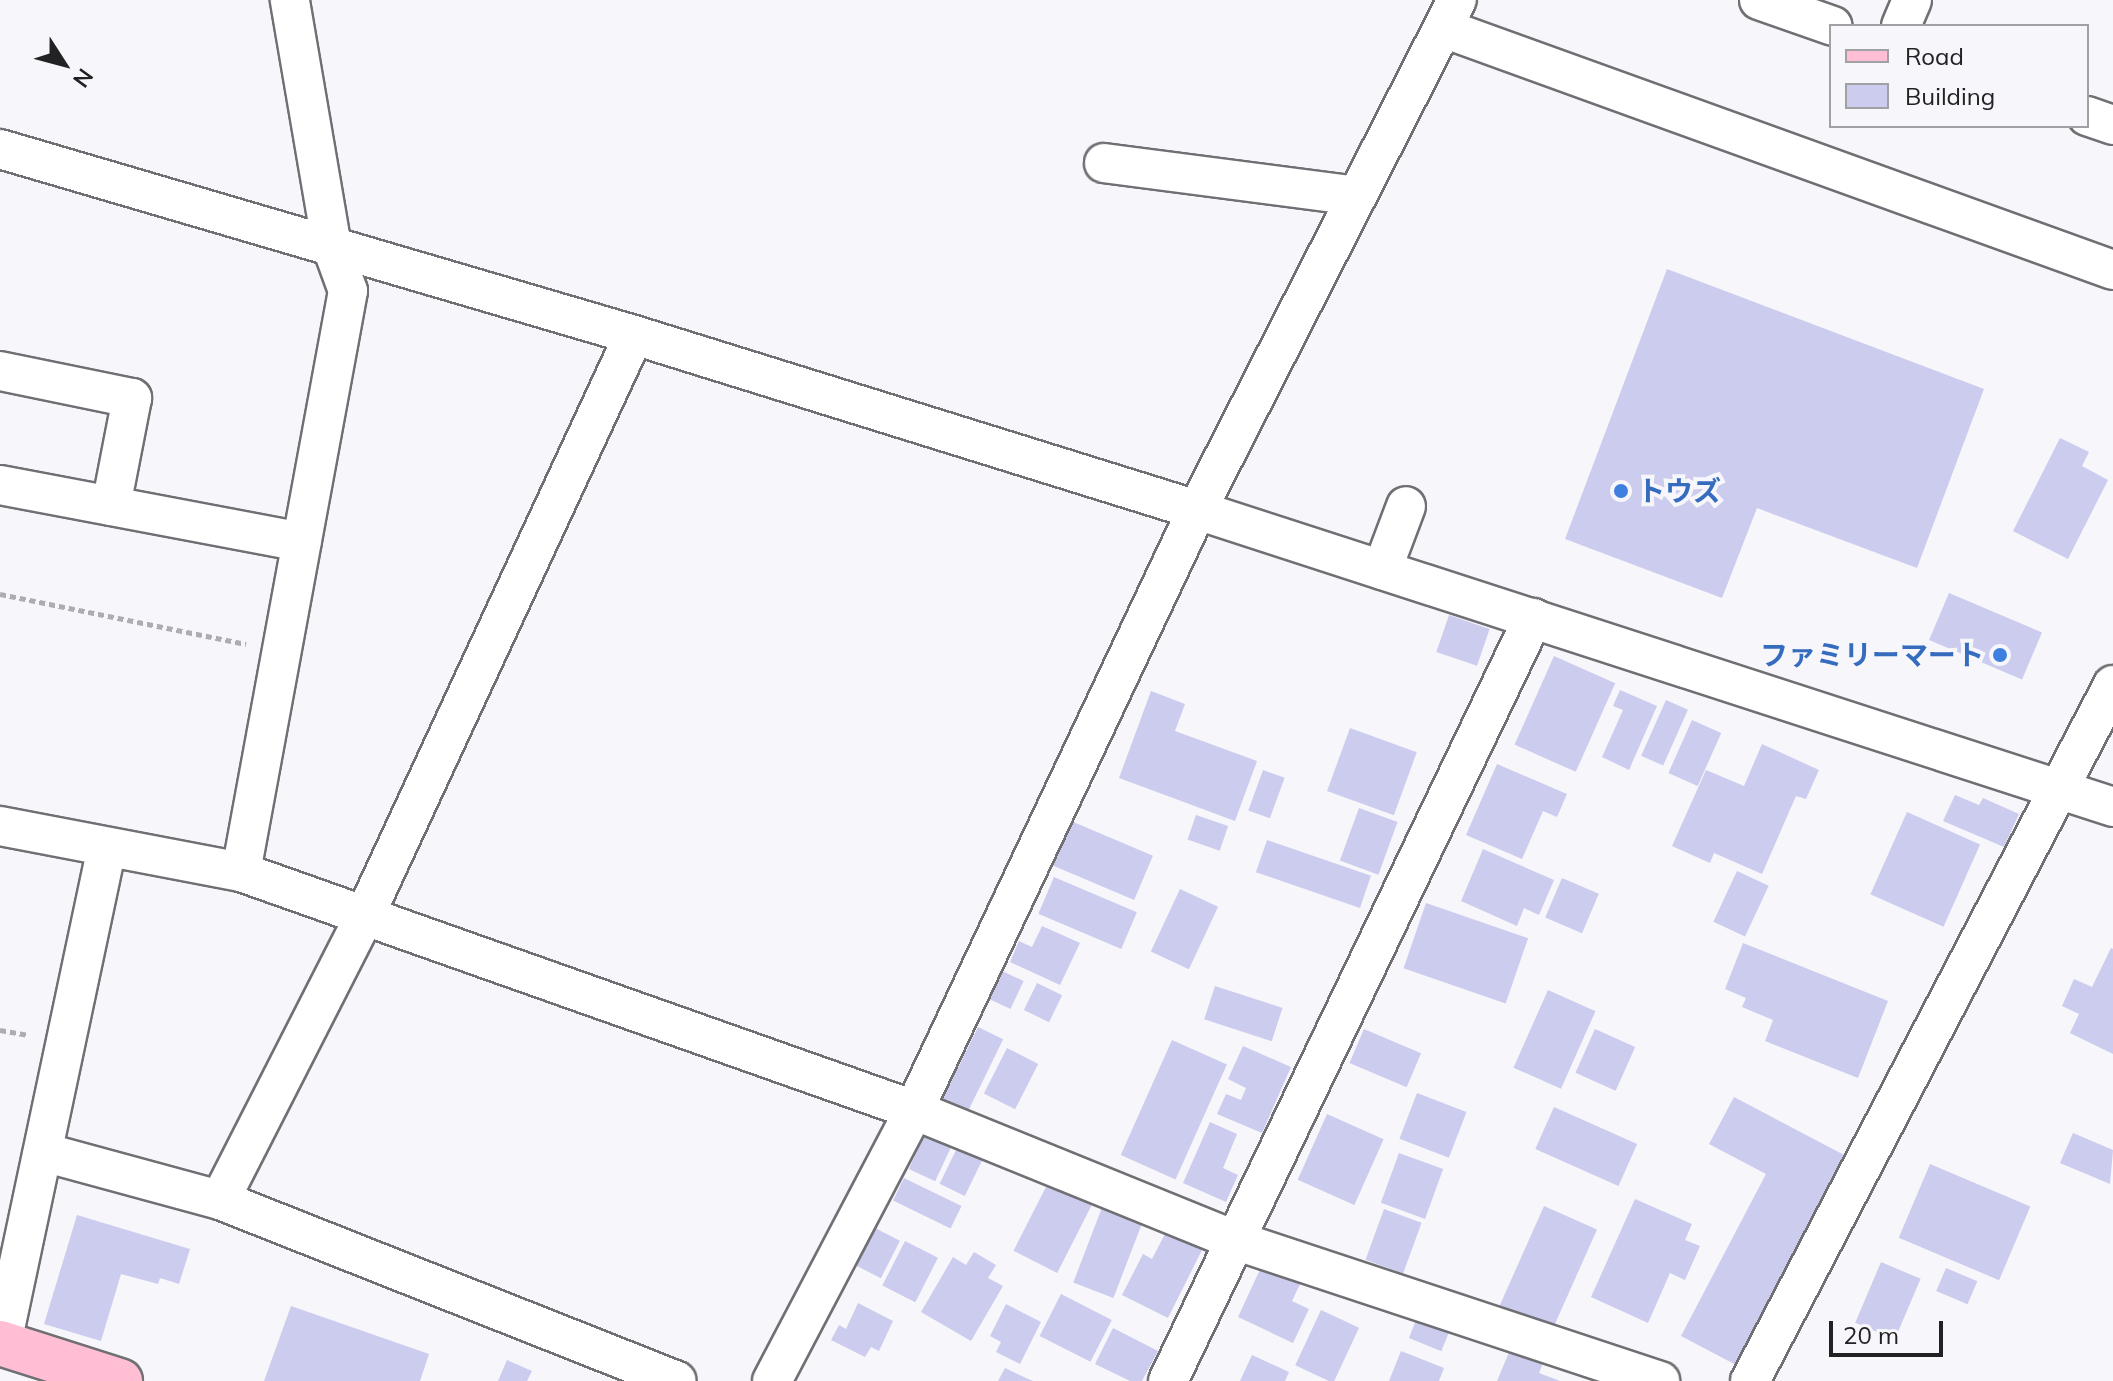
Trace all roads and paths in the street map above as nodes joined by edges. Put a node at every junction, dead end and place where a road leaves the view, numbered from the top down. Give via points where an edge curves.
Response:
1 (290, 0) edge
2 (1759, 0) edge
3 (1912, 0) edge
4 (1450, 14) edge
5 (1902, 24) edge
6 (1829, 25) edge
7 (2089, 117) edge
8 (2113, 125) edge
9 (0, 149) edge
10 (1104, 163) dead end
11 (1374, 186) junction
12 (332, 247) junction
13 (2113, 270) edge
14 (634, 335) junction
15 (0, 371) edge
16 (0, 485) edge
17 (111, 506) junction
18 (1406, 506) dead end
19 (1197, 510) junction
20 (302, 542) junction
21 (1382, 570) junction
22 (0, 594) edge
23 (1533, 618) junction
24 (282, 651) junction
25 (2113, 685) edge
26 (2061, 788) junction
27 (2113, 807) edge
28 (0, 826) edge
29 (107, 847) junction
30 (241, 872) junction
31 (365, 915) junction
32 (914, 1110) junction
33 (43, 1152) junction
34 (220, 1200) junction
35 (1234, 1240) junction
36 (1, 1343) edge
37 (120, 1381) edge
38 (676, 1381) edge
39 (772, 1381) edge
40 (1168, 1381) edge
41 (1660, 1381) edge
42 (1750, 1381) edge

1 - 12 street
2 - 6 street
3 - 5 street
4 - 11 street
4 - 13 street
7 - 8 street
9 - 12 street
10 - 11 street
11 - 19 street
12 - 14 street
12 - 20 street via 348,291
14 - 19 street
14 - 31 street
15 - 17 street via 132,398
16 - 17 street
17 - 20 street
18 - 21 street
19 - 21 street
19 - 32 street
20 - 24 street
21 - 23 street
22 - 24 path
23 - 26 street
23 - 35 street
24 - 30 street
25 - 26 street
26 - 27 street
26 - 42 street
28 - 29 street
29 - 30 street
29 - 33 street
30 - 31 street
31 - 32 street
31 - 34 street
32 - 35 street
32 - 39 street
33 - 34 street
33 - 36 street
34 - 38 street
35 - 40 street
35 - 41 street
36 - 37 main road

